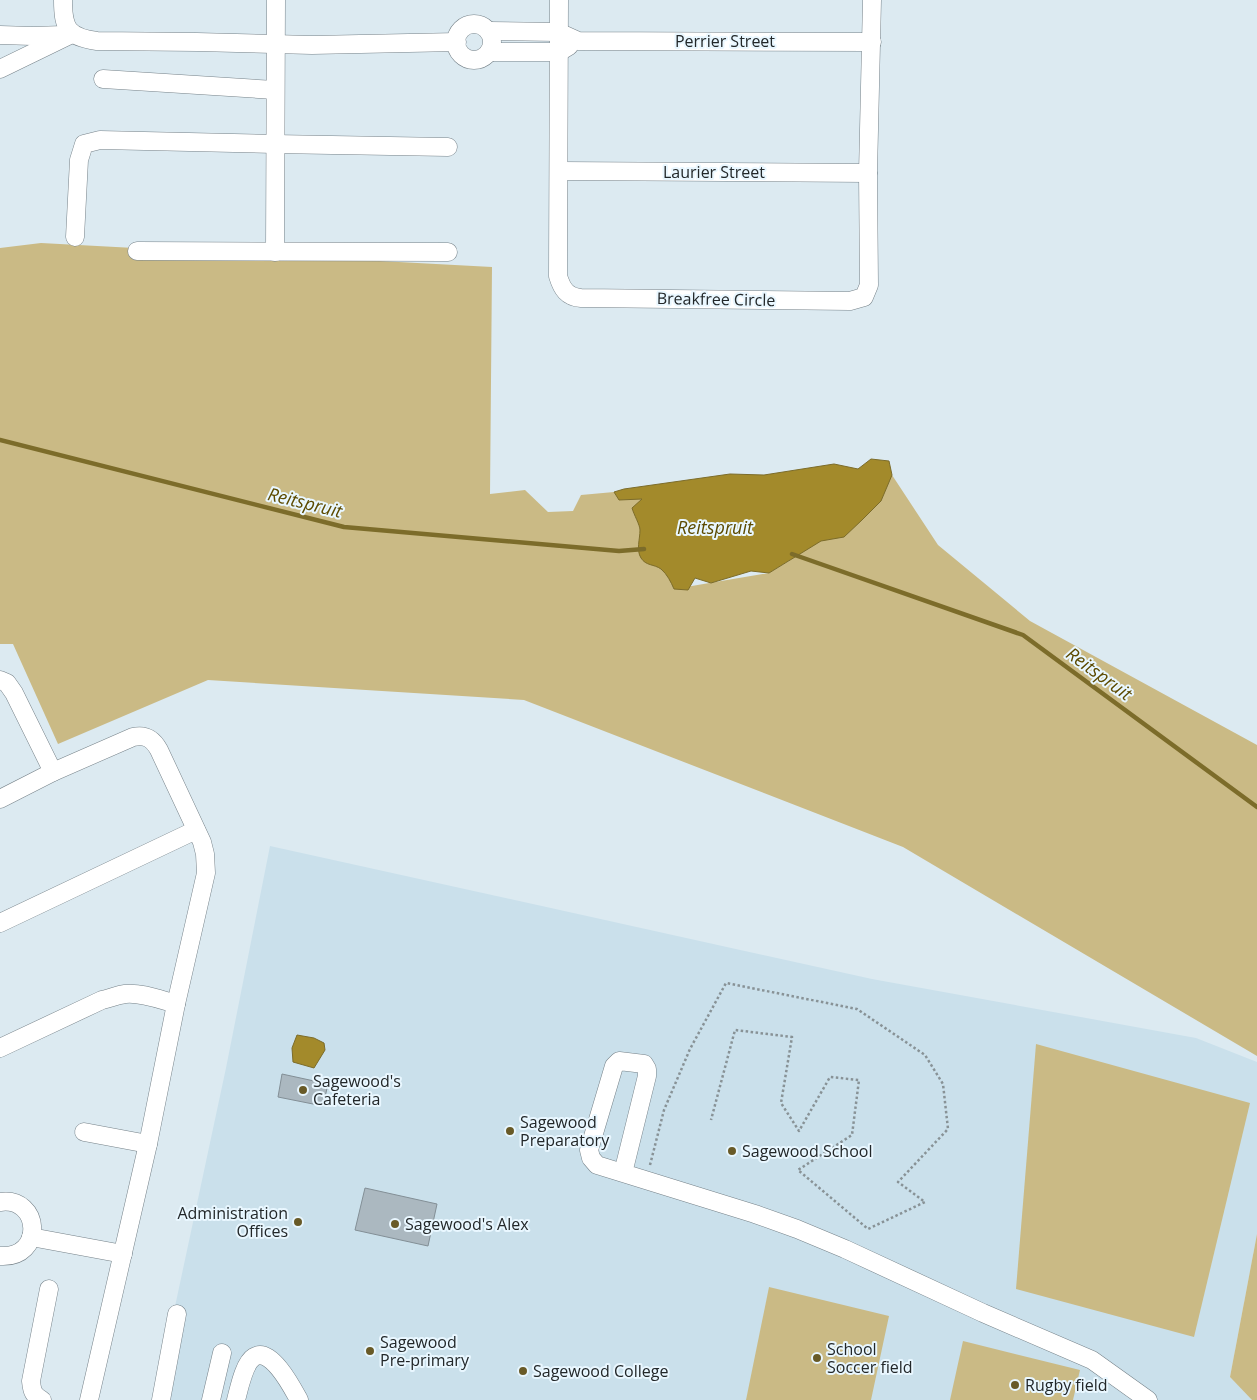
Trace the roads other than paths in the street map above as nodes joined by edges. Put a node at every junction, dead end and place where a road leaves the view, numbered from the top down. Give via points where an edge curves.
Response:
1 (63, 0) edge
2 (276, 0) edge
3 (559, 0) edge
4 (872, 0) edge
5 (489, 31) junction
6 (558, 32) junction
7 (0, 34) edge
8 (72, 34) junction
9 (578, 41) junction
10 (456, 42) junction
11 (872, 42) junction
12 (276, 45) junction
13 (489, 52) junction
14 (559, 52) junction
15 (0, 69) edge
16 (103, 79) dead end
17 (274, 90) junction
18 (274, 144) junction
19 (448, 146) dead end
20 (560, 171) junction
21 (868, 173) junction
22 (75, 237) dead end
23 (137, 251) dead end
24 (275, 252) junction
25 (448, 252) dead end
26 (0, 680) edge
27 (53, 772) junction
28 (0, 799) edge
29 (196, 830) junction
30 (0, 923) edge
31 (176, 1004) junction
32 (0, 1048) edge
33 (84, 1132) dead end
34 (148, 1144) junction
35 (623, 1173) junction
36 (0, 1202) edge
37 (32, 1237) junction
38 (123, 1254) junction
39 (0, 1256) edge
40 (49, 1289) dead end
41 (177, 1314) dead end
42 (222, 1354) dead end
43 (42, 1400) edge
44 (89, 1400) edge
45 (161, 1400) edge
46 (211, 1400) edge
47 (236, 1400) edge
48 (299, 1400) edge
49 (1148, 1400) edge

1 - 8 street via 64,17
2 - 12 street
3 - 6 street, Breakfree Circle
4 - 11 street, Breakfree Circle
5 - 6 street, Perrier Street
5 - 10 street via 472,24 461,30
5 - 13 street via 492,42
6 - 9 street, Perrier Street
6 - 14 street, Breakfree Circle
7 - 8 street
8 - 12 street via 97,41
8 - 15 street
9 - 11 street, Perrier Street
9 - 14 street
10 - 12 street
10 - 13 street via 460,53 469,59 480,59
11 - 21 street, Breakfree Circle
12 - 17 street
13 - 14 street
14 - 20 street, Breakfree Circle
16 - 17 street
17 - 18 street
18 - 19 street
18 - 22 street via 100,140 84,144 79,160
18 - 24 street
20 - 21 street, Laurier Street
20 - 21 street, Breakfree Circle via 558,276 568,295 581,298 850,301 864,297 869,285
23 - 24 street
24 - 25 street
26 - 27 street via 7,683 14,693
27 - 28 street
27 - 29 street via 133,737 144,736 154,740
29 - 30 street
29 - 31 street via 205,854 206,873
31 - 32 street via 127,993 102,1000
31 - 34 street
33 - 34 street
34 - 38 street
35 - 35 street via 597,1165 589,1150 614,1066 619,1061 644,1064 648,1076
35 - 49 street via 756,1214 845,1249 1092,1360
36 - 37 street via 12,1202 26,1211 31,1219
37 - 38 street
37 - 39 street via 16,1254
38 - 44 street
40 - 43 street via 31,1382 32,1391
41 - 45 street
42 - 46 street
47 - 48 street via 250,1360 261,1355 274,1363

